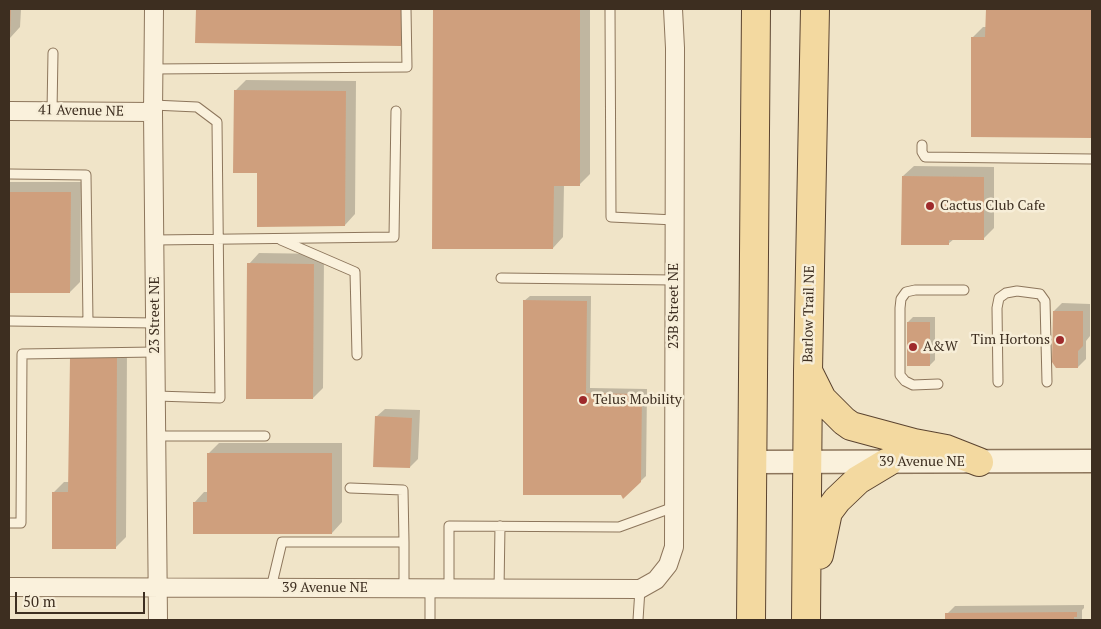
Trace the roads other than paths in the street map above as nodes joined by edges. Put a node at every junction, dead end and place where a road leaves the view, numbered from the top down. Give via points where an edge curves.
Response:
1 (154, 9) edge
2 (406, 9) edge
3 (610, 9) edge
4 (673, 9) edge
5 (756, 9) edge
6 (814, 9) edge
7 (53, 53) dead end
8 (154, 69) junction
9 (153, 109) junction
10 (9, 111) edge
11 (52, 111) junction
12 (396, 111) dead end
13 (922, 145) dead end
14 (1092, 159) edge
15 (9, 174) edge
16 (675, 220) junction
17 (279, 239) junction
18 (154, 240) junction
19 (217, 240) junction
20 (501, 278) dead end
21 (674, 280) junction
22 (964, 290) dead end
23 (9, 322) edge
24 (88, 322) junction
25 (155, 323) junction
26 (156, 352) junction
27 (357, 355) dead end
28 (808, 371) junction
29 (998, 382) dead end
30 (1047, 382) dead end
31 (938, 384) dead end
32 (156, 396) junction
33 (156, 436) junction
34 (266, 436) dead end
35 (1092, 461) edge
36 (752, 462) junction
37 (808, 462) junction
38 (888, 462) junction
39 (979, 462) junction
40 (350, 488) dead end
41 (674, 507) junction
42 (9, 523) edge
43 (500, 526) junction
44 (404, 542) junction
45 (9, 587) edge
46 (158, 588) junction
47 (271, 588) junction
48 (404, 589) junction
49 (430, 589) junction
50 (449, 589) junction
51 (499, 589) junction
52 (640, 590) junction
53 (158, 620) edge
54 (430, 620) edge
55 (638, 620) edge
56 (751, 620) edge
57 (807, 620) edge

1 - 8 street, 23 Street NE
2 - 8 lane via 407,68
3 - 16 lane via 611,217
4 - 16 street, 23B Street NE
5 - 36 main road
6 - 28 main road, Barlow Trail NE
7 - 11 lane
8 - 9 street, 23 Street NE
9 - 11 street, 41 Avenue NE
9 - 18 street, 23 Street NE
9 - 19 lane via 196,107 217,122
10 - 11 street, 41 Avenue NE
12 - 17 lane via 394,238
13 - 14 lane via 925,157
15 - 24 lane via 86,175
16 - 21 street, 23B Street NE
17 - 19 lane
17 - 27 lane via 355,272
18 - 19 lane
18 - 25 street, 23 Street NE
19 - 32 lane via 220,398
20 - 21 lane
21 - 41 street, 23B Street NE
22 - 31 lane via 915,290 906,292 901,299 900,375 913,385
23 - 24 lane
24 - 25 lane
25 - 26 street, 23 Street NE
26 - 32 street, 23 Street NE
26 - 42 lane via 22,354 21,523
28 - 37 main road, Barlow Trail NE
28 - 39 main road via 822,399 851,426 946,449
29 - 30 lane via 997,308 999,298 1016,291 1040,294 1045,301
32 - 33 street, 23 Street NE
33 - 34 lane
33 - 46 street, 23 Street NE
35 - 39 street, 39 Avenue NE
36 - 37 street, 39 Avenue NE
36 - 56 main road
37 - 38 street, 39 Avenue NE
37 - 57 main road, Barlow Trail NE
38 - 39 street, 39 Avenue NE
38 - 57 main road via 858,480 828,512
40 - 44 lane via 403,490
41 - 43 lane via 619,527
41 - 52 street, 23B Street NE via 674,547 668,565 656,580
43 - 50 lane via 449,526
43 - 51 lane
44 - 47 lane via 282,542
44 - 48 lane
45 - 46 street, 39 Avenue NE
46 - 47 street, 39 Avenue NE
46 - 53 street, 23 Street NE
47 - 48 street, 39 Avenue NE
48 - 49 street, 39 Avenue NE
49 - 50 street, 39 Avenue NE
49 - 54 lane
50 - 51 street, 39 Avenue NE
51 - 52 street, 39 Avenue NE
52 - 55 lane

